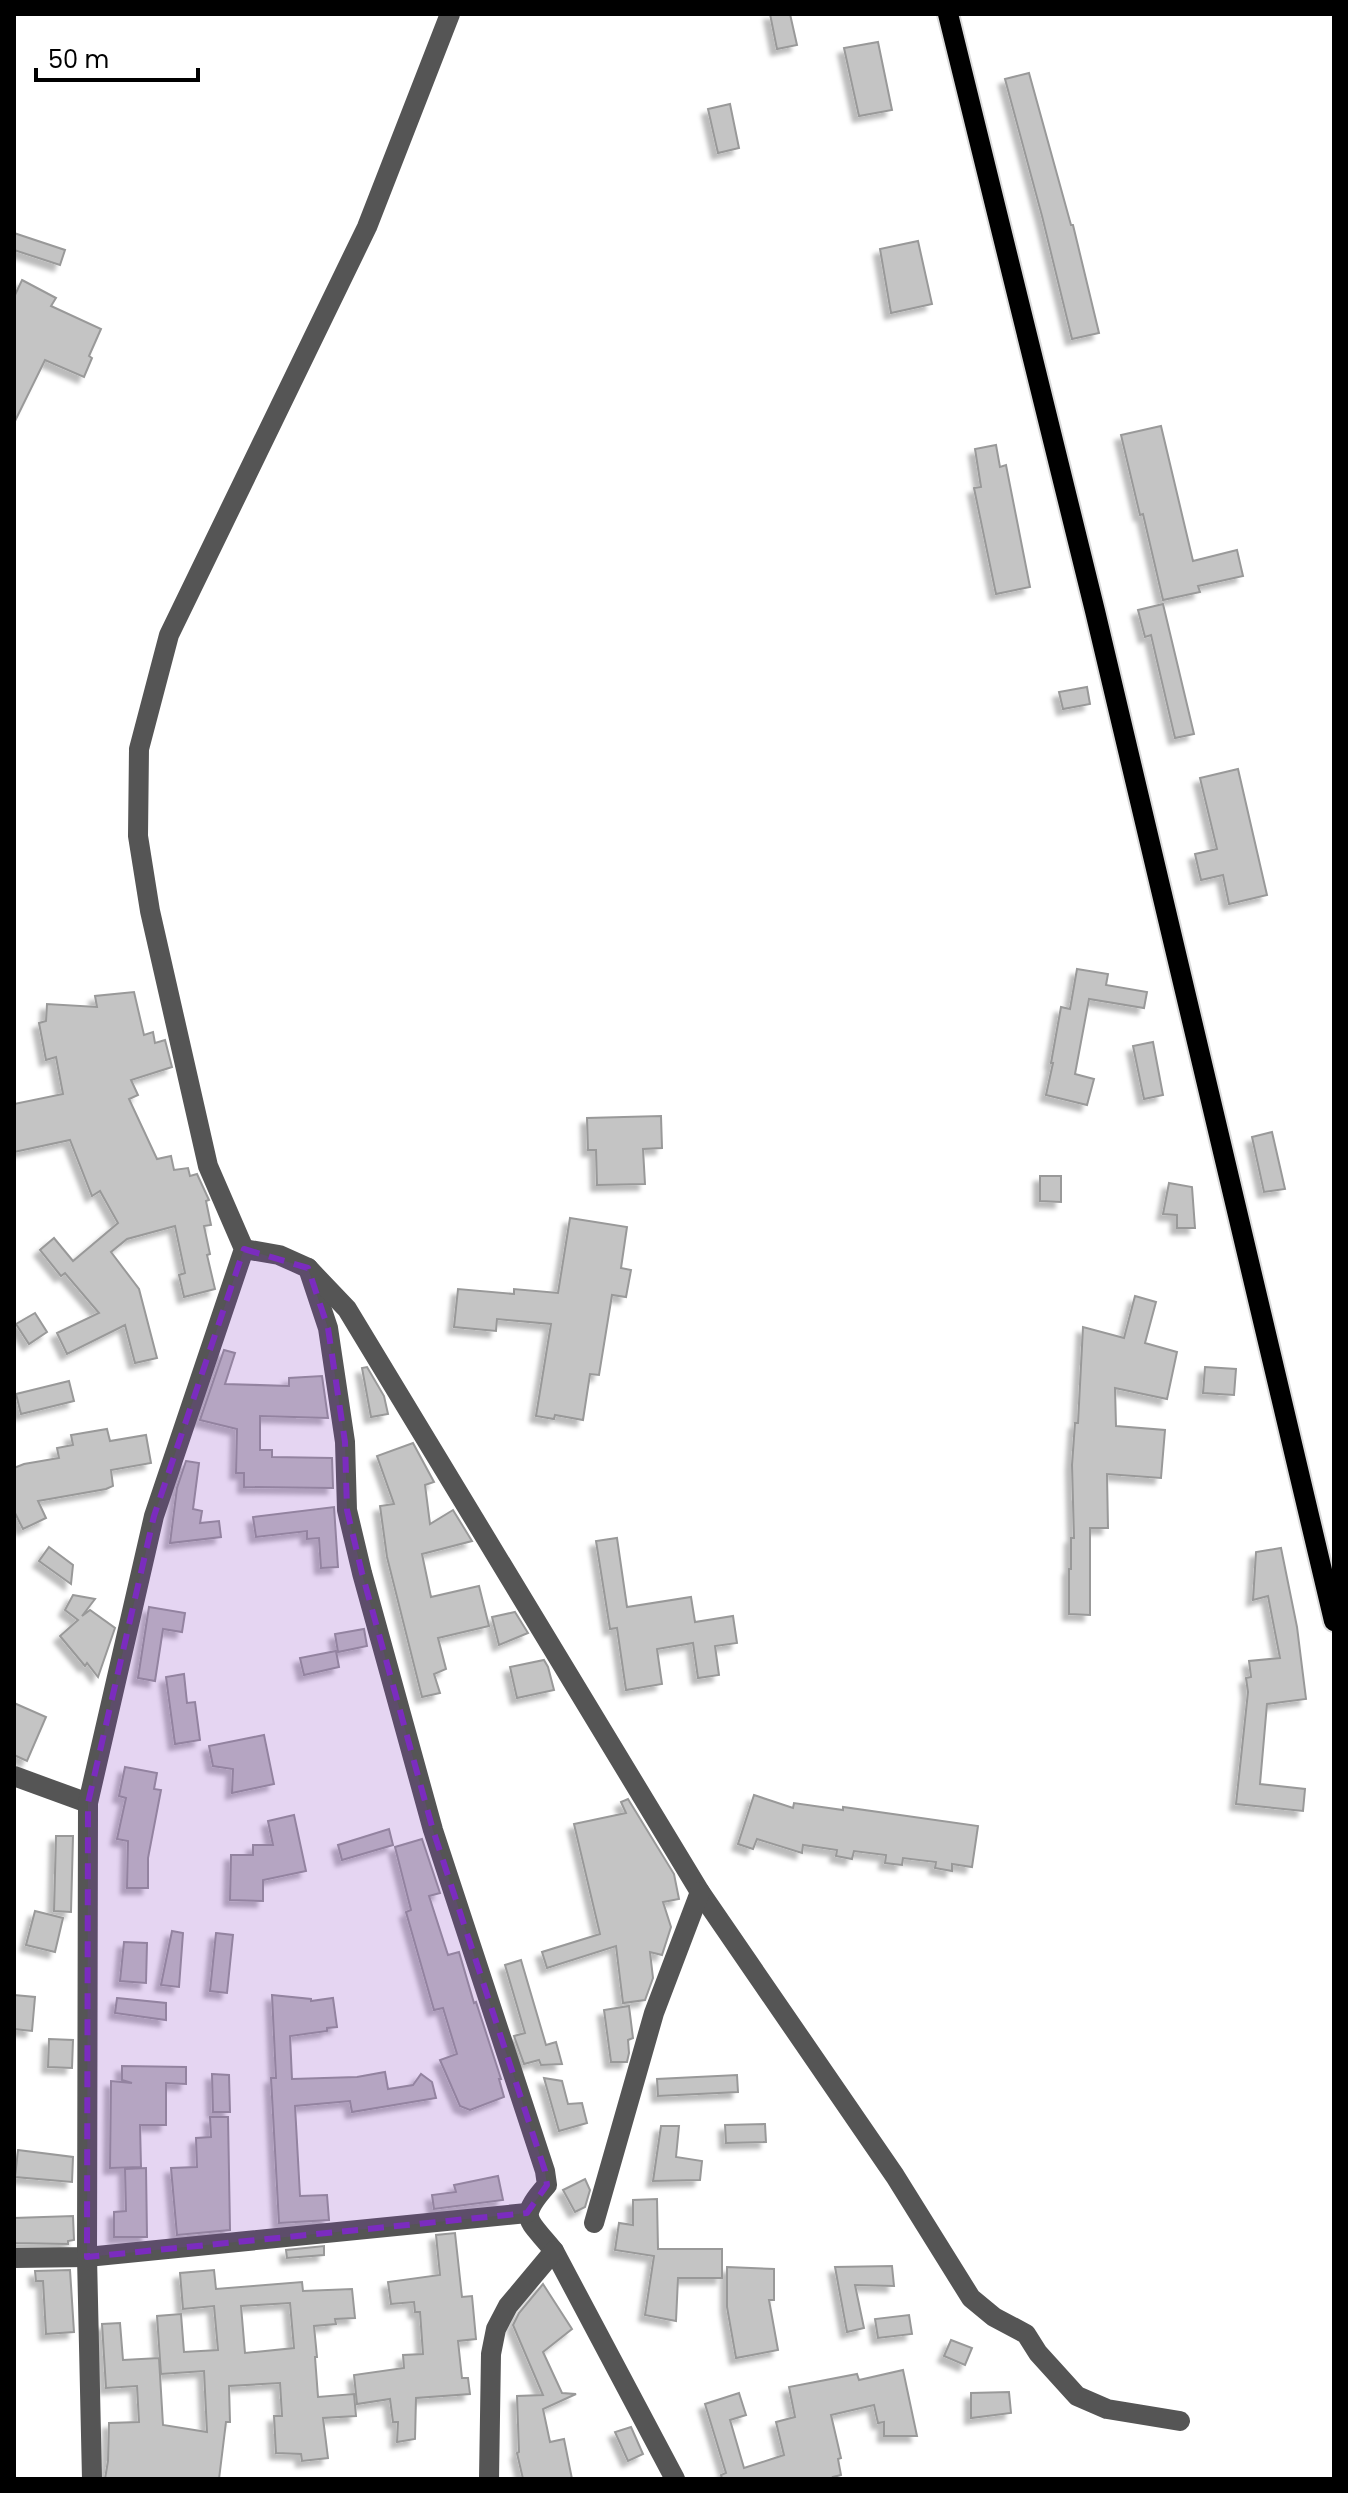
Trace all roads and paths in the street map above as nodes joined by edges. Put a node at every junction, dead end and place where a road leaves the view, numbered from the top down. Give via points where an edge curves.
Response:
1 (450, 14) edge
2 (948, 14) edge
3 (244, 1249) junction
4 (308, 1268) junction
5 (1334, 1621) edge
6 (14, 1776) edge
7 (88, 1803) junction
8 (700, 1892) junction
9 (527, 2213) junction
10 (594, 2223) dead end
11 (554, 2251) junction
12 (87, 2257) junction
13 (14, 2258) edge
14 (1180, 2421) dead end
15 (92, 2479) edge
16 (489, 2479) edge
17 (675, 2479) edge

1 - 3 street via 367,227 169,635 139,749 138,836 150,911 208,1166
2 - 5 main road
3 - 4 street via 279,1255
3 - 7 street via 154,1516
4 - 8 street via 347,1309
4 - 9 street via 328,1328 345,1442 347,1510 362,1573 433,1830 545,2171 547,2185
6 - 7 street
7 - 12 street
8 - 10 street via 654,2013
8 - 14 street via 895,2176 971,2298 1026,2334 1077,2396 1107,2409
9 - 11 street
9 - 12 street
11 - 16 street via 508,2306 496,2329
11 - 17 street
12 - 13 street
12 - 15 street

